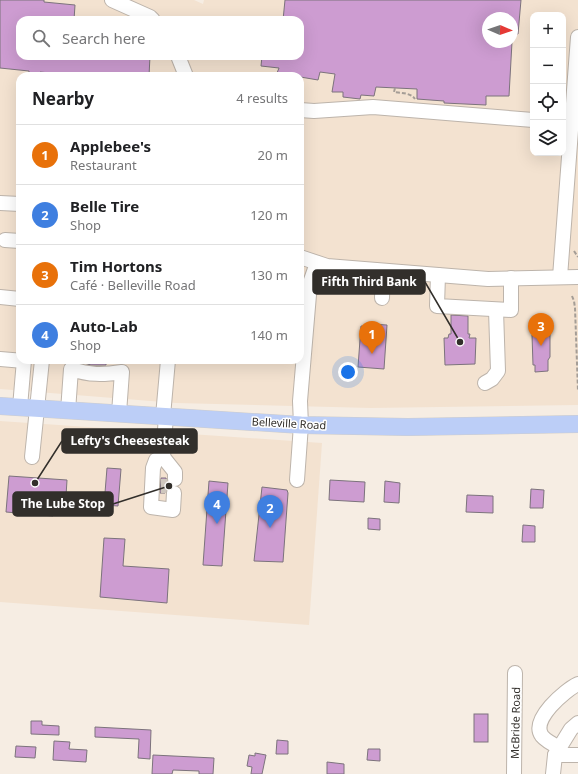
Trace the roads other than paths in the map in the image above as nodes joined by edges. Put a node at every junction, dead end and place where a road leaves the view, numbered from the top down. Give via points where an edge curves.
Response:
1 (112, 0) edge
2 (148, 16) edge
3 (578, 37) edge
4 (180, 60) edge
5 (184, 72) edge
6 (304, 110) edge
7 (530, 120) edge
8 (568, 123) edge
9 (0, 202) edge
10 (16, 204) edge
11 (5, 240) dead end
12 (16, 241) edge
13 (304, 258) edge
14 (317, 263) junction
15 (383, 271) junction
16 (438, 275) junction
17 (560, 277) junction
18 (578, 277) edge
19 (510, 278) junction
20 (0, 297) edge
21 (382, 298) dead end
22 (16, 299) edge
23 (496, 310) junction
24 (304, 325) edge
25 (0, 359) edge
26 (16, 360) edge
27 (24, 364) edge
28 (41, 364) edge
29 (168, 364) edge
30 (302, 364) edge
31 (485, 383) dead end
32 (0, 406) edge
33 (28, 408) junction
34 (68, 411) junction
35 (119, 413) junction
36 (165, 416) junction
37 (578, 424) edge
38 (301, 425) junction
39 (32, 457) dead end
40 (297, 480) dead end
41 (171, 493) tunnel mouth
42 (515, 673) dead end
43 (578, 684) edge
44 (578, 723) edge
45 (558, 752) junction
46 (578, 755) edge
47 (514, 774) edge
48 (553, 774) edge

1 - 2 street
3 - 8 street
4 - 5 street
6 - 7 street via 373,107
8 - 17 street
9 - 10 street
11 - 12 street
13 - 14 street
14 - 15 street
14 - 24 street via 310,283
15 - 16 street
15 - 21 street
16 - 19 street
16 - 23 street via 437,306
17 - 18 street
17 - 19 street
19 - 23 street via 511,310
20 - 22 street
23 - 31 street via 498,371
25 - 26 street
27 - 33 street
28 - 33 street
29 - 36 street
30 - 38 street
32 - 33 main road, Belleville Road
33 - 34 main road, Belleville Road
33 - 39 street
34 - 35 main road, Belleville Road
34 - 35 street via 71,369 98,375 122,372
35 - 36 main road, Belleville Road
36 - 38 main road, Belleville Road
36 - 41 street via 169,470 156,460 153,468 151,508 173,510
37 - 38 main road, Belleville Road via 415,427
38 - 40 street
42 - 47 street, McBride Road
43 - 45 street via 562,694 540,724 542,736
44 - 45 street via 571,729
45 - 46 street
45 - 48 street

